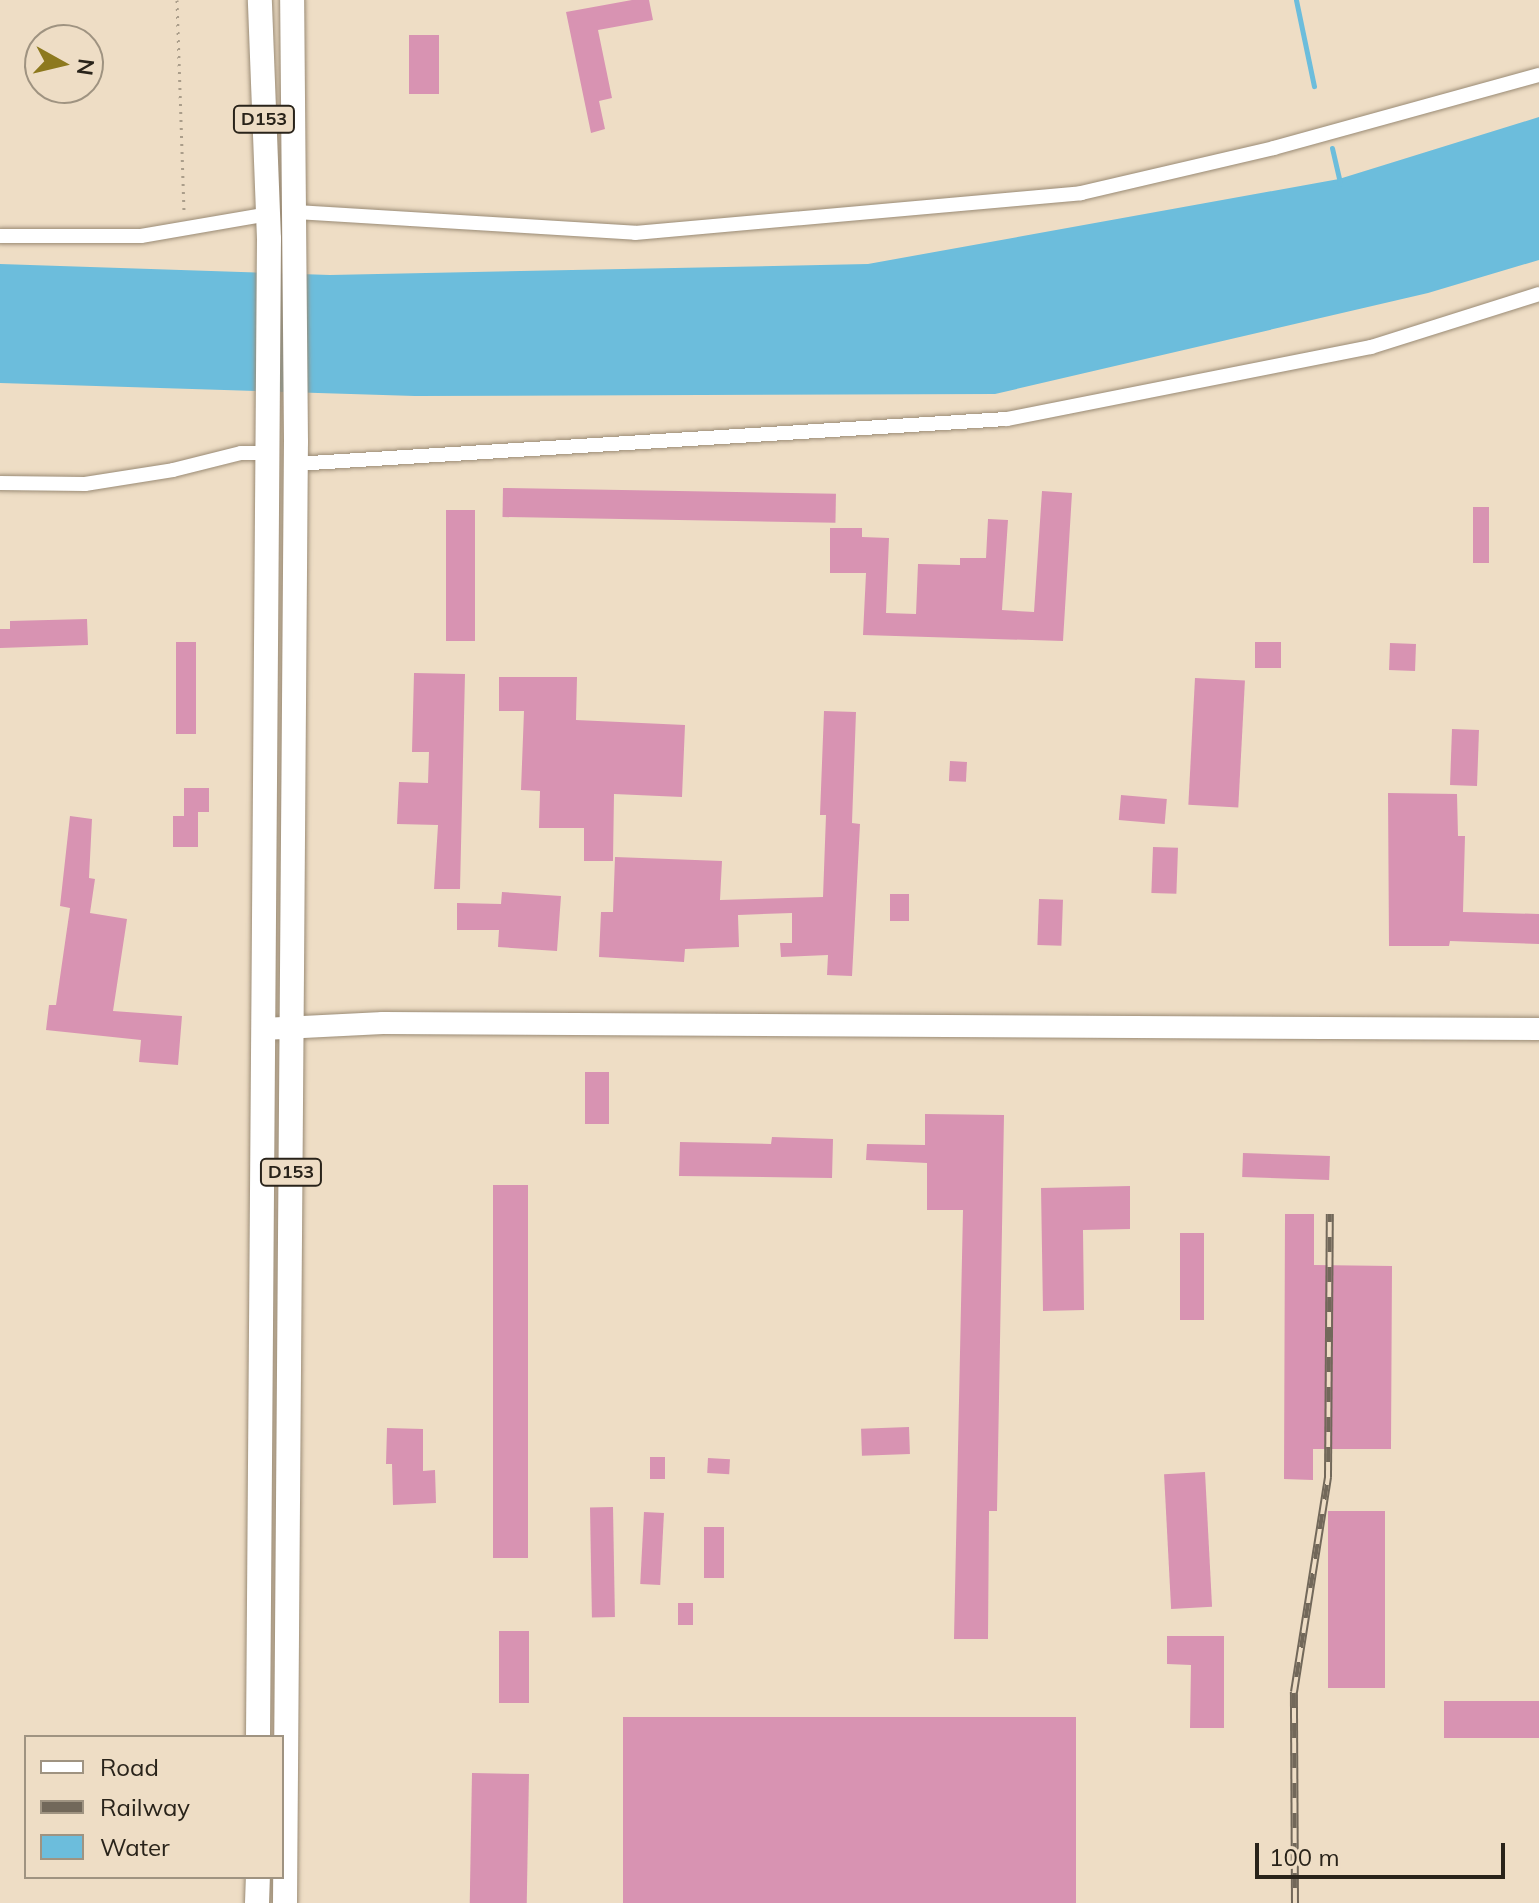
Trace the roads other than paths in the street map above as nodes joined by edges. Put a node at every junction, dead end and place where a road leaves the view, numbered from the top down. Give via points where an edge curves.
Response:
1 (260, 0) edge
2 (292, 0) edge
3 (1539, 75) edge
4 (296, 212) junction
5 (268, 214) junction
6 (0, 236) edge
7 (1539, 294) edge
8 (268, 448) junction
9 (295, 453) junction
10 (0, 483) edge
11 (263, 1029) junction
12 (292, 1029) junction
13 (1539, 1029) edge
14 (258, 1735) edge
15 (258, 1879) edge
16 (257, 1903) edge
17 (285, 1903) edge

1 - 5 main road, D153
2 - 4 main road, D153
3 - 4 street via 1274,148 1081,193 635,233
4 - 9 main road, D153
5 - 6 street via 141,236
5 - 8 main road, D153
7 - 9 street via 1371,347 1007,419
8 - 10 street via 85,484
8 - 11 main road, D153
9 - 12 main road, D153
11 - 12 main road
11 - 14 main road, D153
12 - 13 main road via 383,1023
12 - 17 main road, D153
15 - 16 main road

